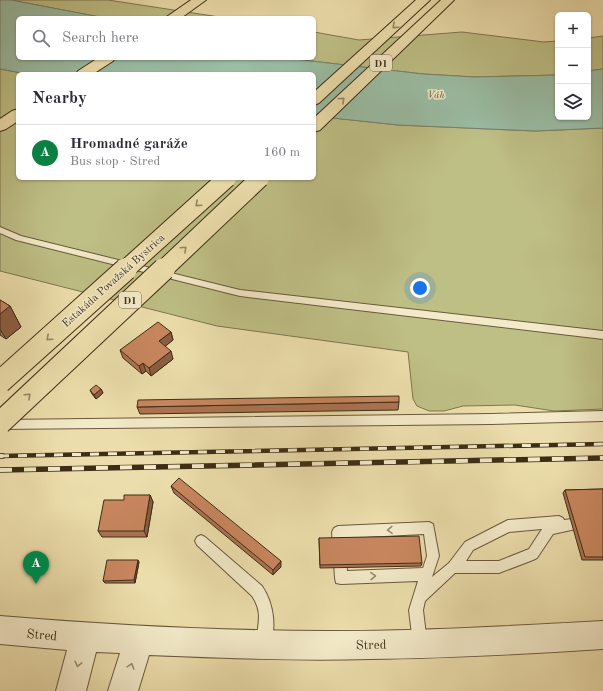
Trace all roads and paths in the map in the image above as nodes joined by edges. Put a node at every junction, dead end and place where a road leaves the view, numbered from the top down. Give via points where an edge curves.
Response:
1 (200, 0) edge
2 (424, 0) edge
3 (448, 0) edge
4 (175, 16) edge
5 (105, 60) edge
6 (86, 72) edge
7 (316, 98) edge
8 (16, 115) edge
9 (316, 125) edge
10 (0, 126) edge
11 (225, 180) edge
12 (258, 180) edge
13 (0, 230) edge
14 (603, 336) edge
15 (0, 382) edge
16 (603, 416) edge
17 (0, 424) edge
18 (201, 541) dead end
19 (453, 567) junction
20 (427, 574) junction
21 (418, 597) junction
22 (0, 630) edge
23 (603, 635) edge
24 (85, 638) junction
25 (139, 640) junction
26 (420, 643) junction
27 (264, 644) junction
28 (71, 691) edge
29 (123, 691) edge

1 - 4 highway
2 -> 7 highway, D1
9 -> 3 highway, D1
5 - 6 highway
8 - 10 highway
11 -> 15 highway, Estakáda Považská Bystrica / D1, bridge
17 -> 12 highway, D1, bridge
13 - 14 lane via 19,238 240,293
16 - 17 lane
18 - 27 lane via 264,600 267,611
19 - 19 lane via 499,567 533,554 549,529 571,523 508,526 469,546
19 - 21 lane
20 -> 20 lane via 434,556 430,528 338,532 341,578
20 - 21 lane
21 - 26 lane via 416,610
22 - 24 street, Stred
23 - 26 street, Stred
24 - 25 street, Stred
24 -> 28 street
25 - 27 street, Stred
29 -> 25 street
26 - 27 street, Stred

